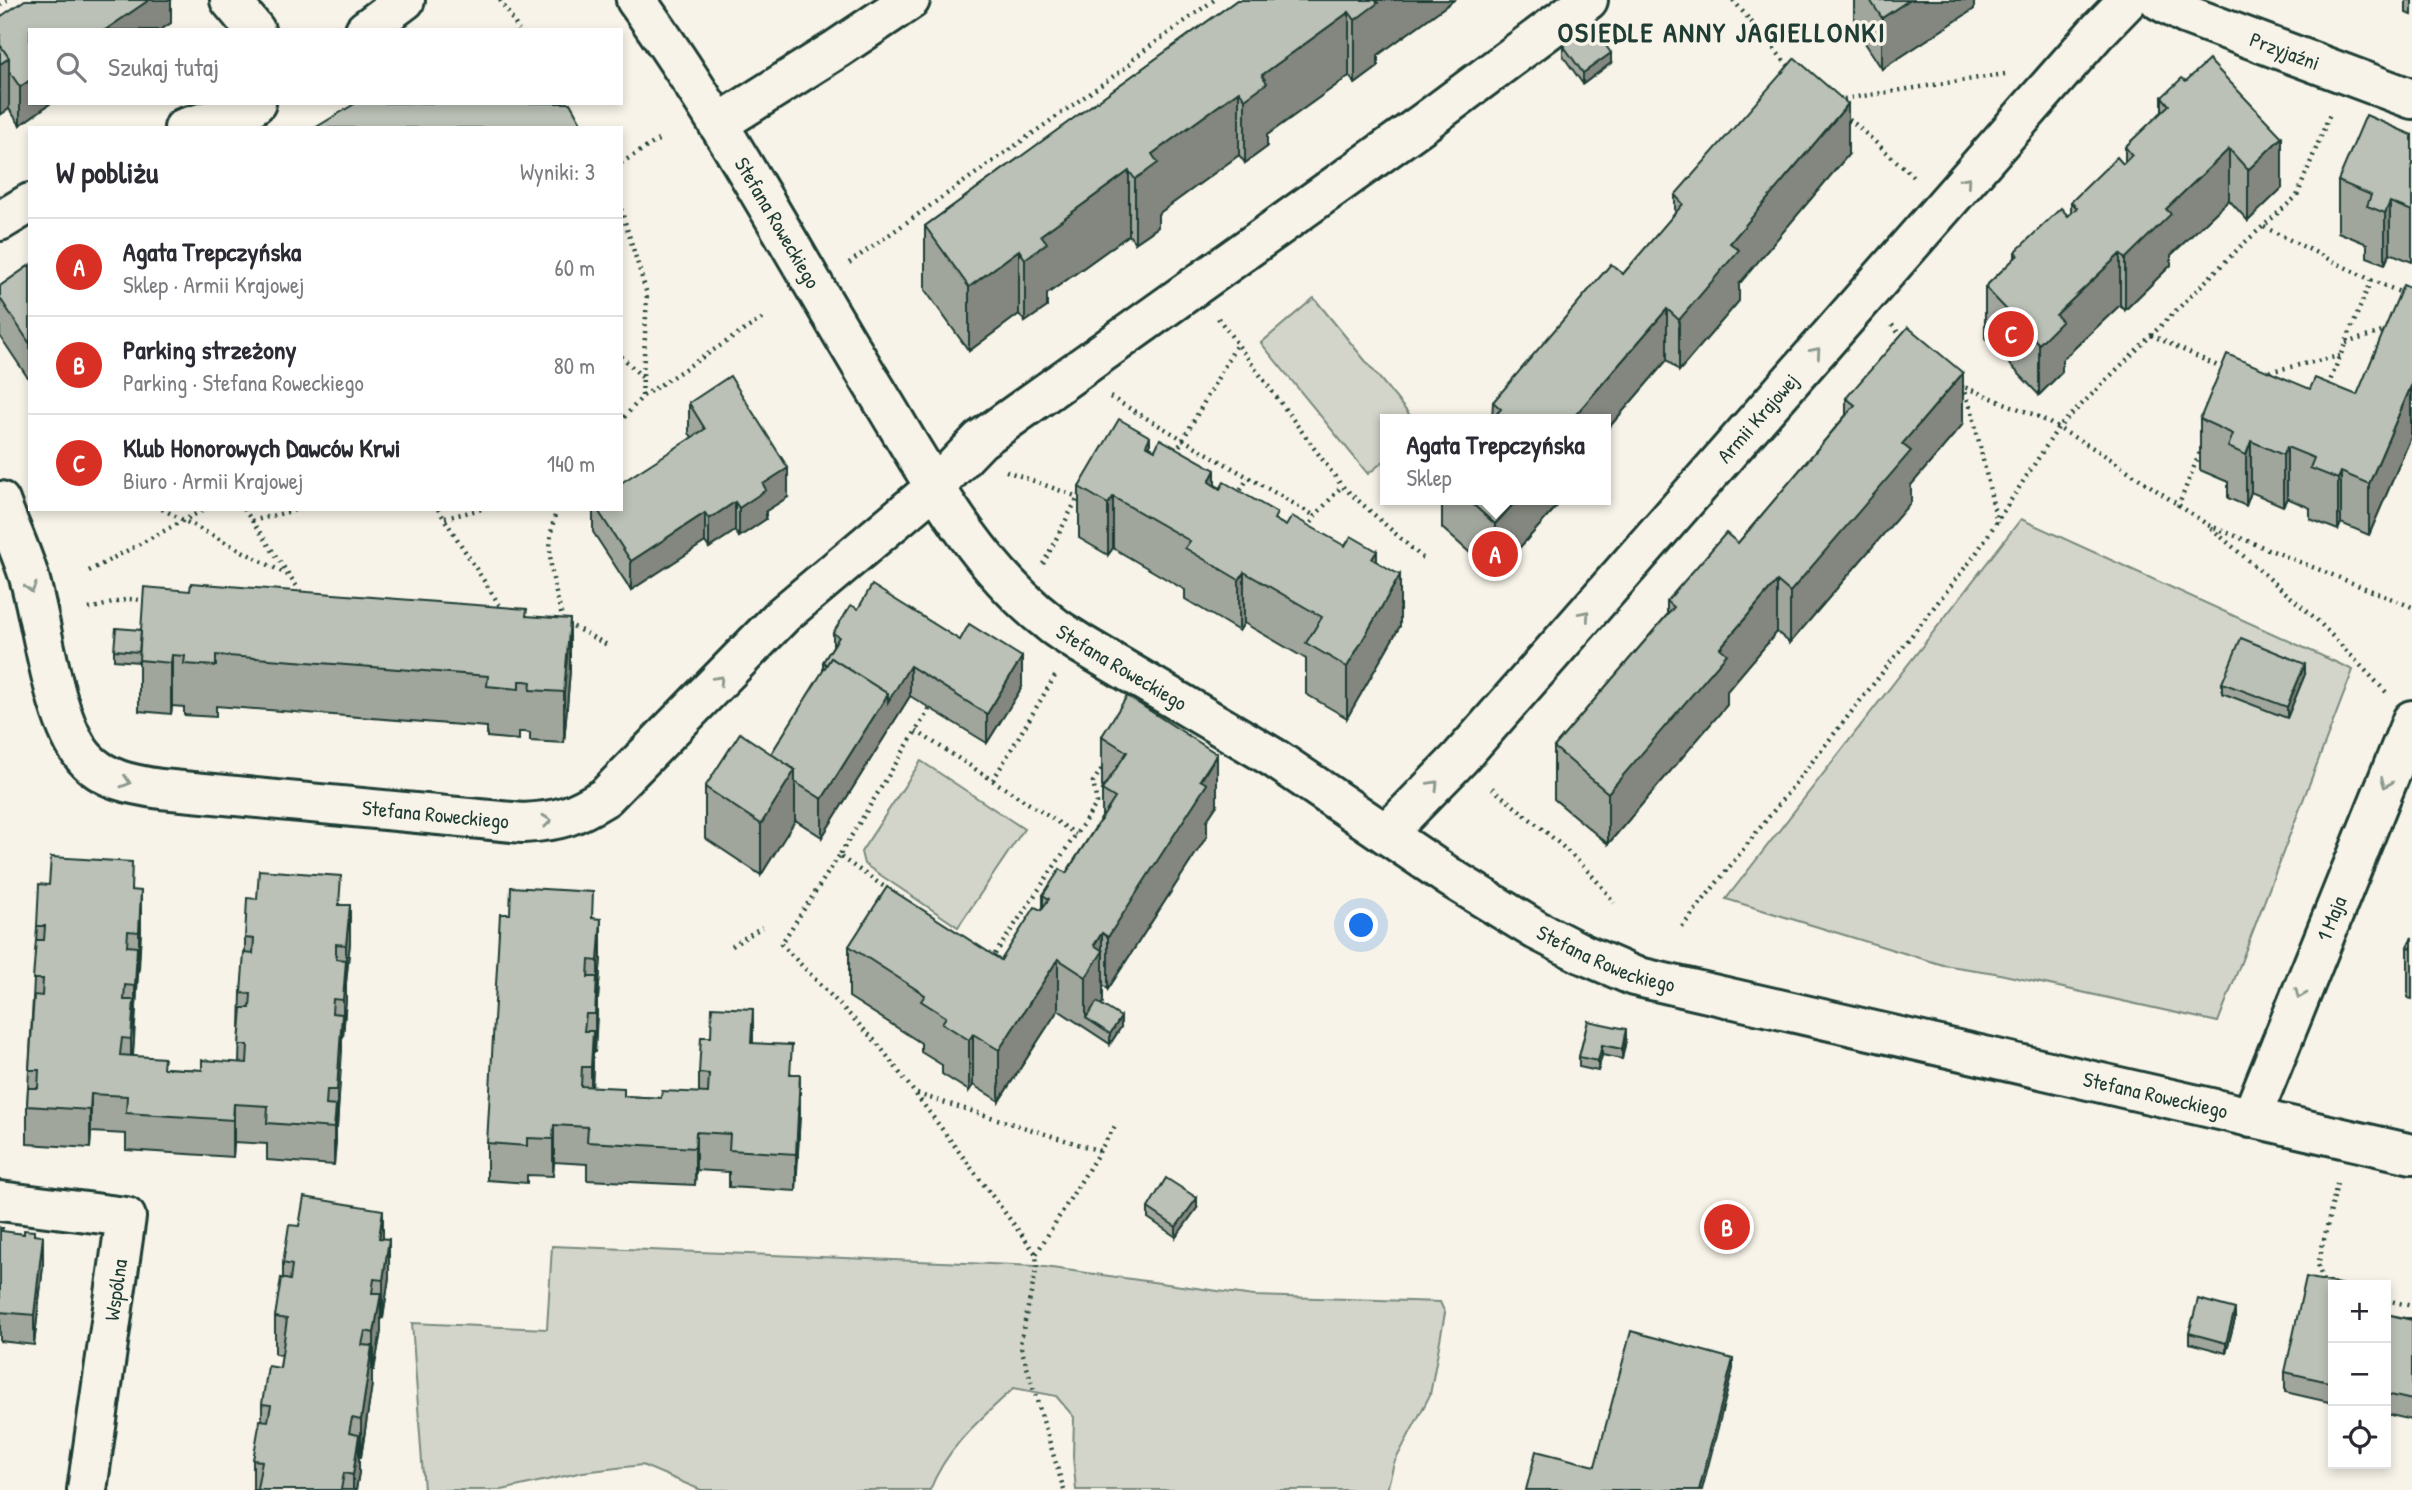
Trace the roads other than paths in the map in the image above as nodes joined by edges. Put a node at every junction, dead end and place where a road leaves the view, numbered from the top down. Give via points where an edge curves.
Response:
1 (230, 0) edge
2 (405, 0) edge
3 (636, 0) edge
4 (910, 0) edge
5 (1588, 0) edge
6 (2128, 0) edge
7 (2159, 0) edge
8 (252, 28) edge
9 (368, 28) edge
10 (2412, 99) edge
11 (253, 105) edge
12 (718, 124) junction
13 (191, 126) edge
14 (28, 204) edge
15 (0, 221) edge
16 (935, 487) junction
17 (0, 501) edge
18 (2400, 707) edge
19 (1386, 834) junction
20 (2251, 1118) junction
21 (2412, 1154) edge
22 (0, 1201) edge
23 (87, 1490) edge

1 - 8 street
2 - 9 street
3 - 12 street, Stefana Roweckiego
4 - 12 street
5 - 16 street via 980,440
19 -> 6 street, Armii Krajowej via 1460,758
7 - 10 street, Przyjaźni via 2187,15
11 - 13 street
12 - 16 street, Stefana Roweckiego
14 - 15 street
17 -> 16 street, Stefana Roweckiego via 29,577 67,725 83,756 98,770 137,786 161,789 523,823 577,814 606,797 784,614
16 - 19 street, Stefana Roweckiego via 988,560 1050,623 1274,758
18 -> 20 street, 1 Maja
19 - 20 street, Stefana Roweckiego via 1536,930 1634,976
20 - 21 street, Stefana Roweckiego
22 - 23 street, Wspólna via 126,1217

